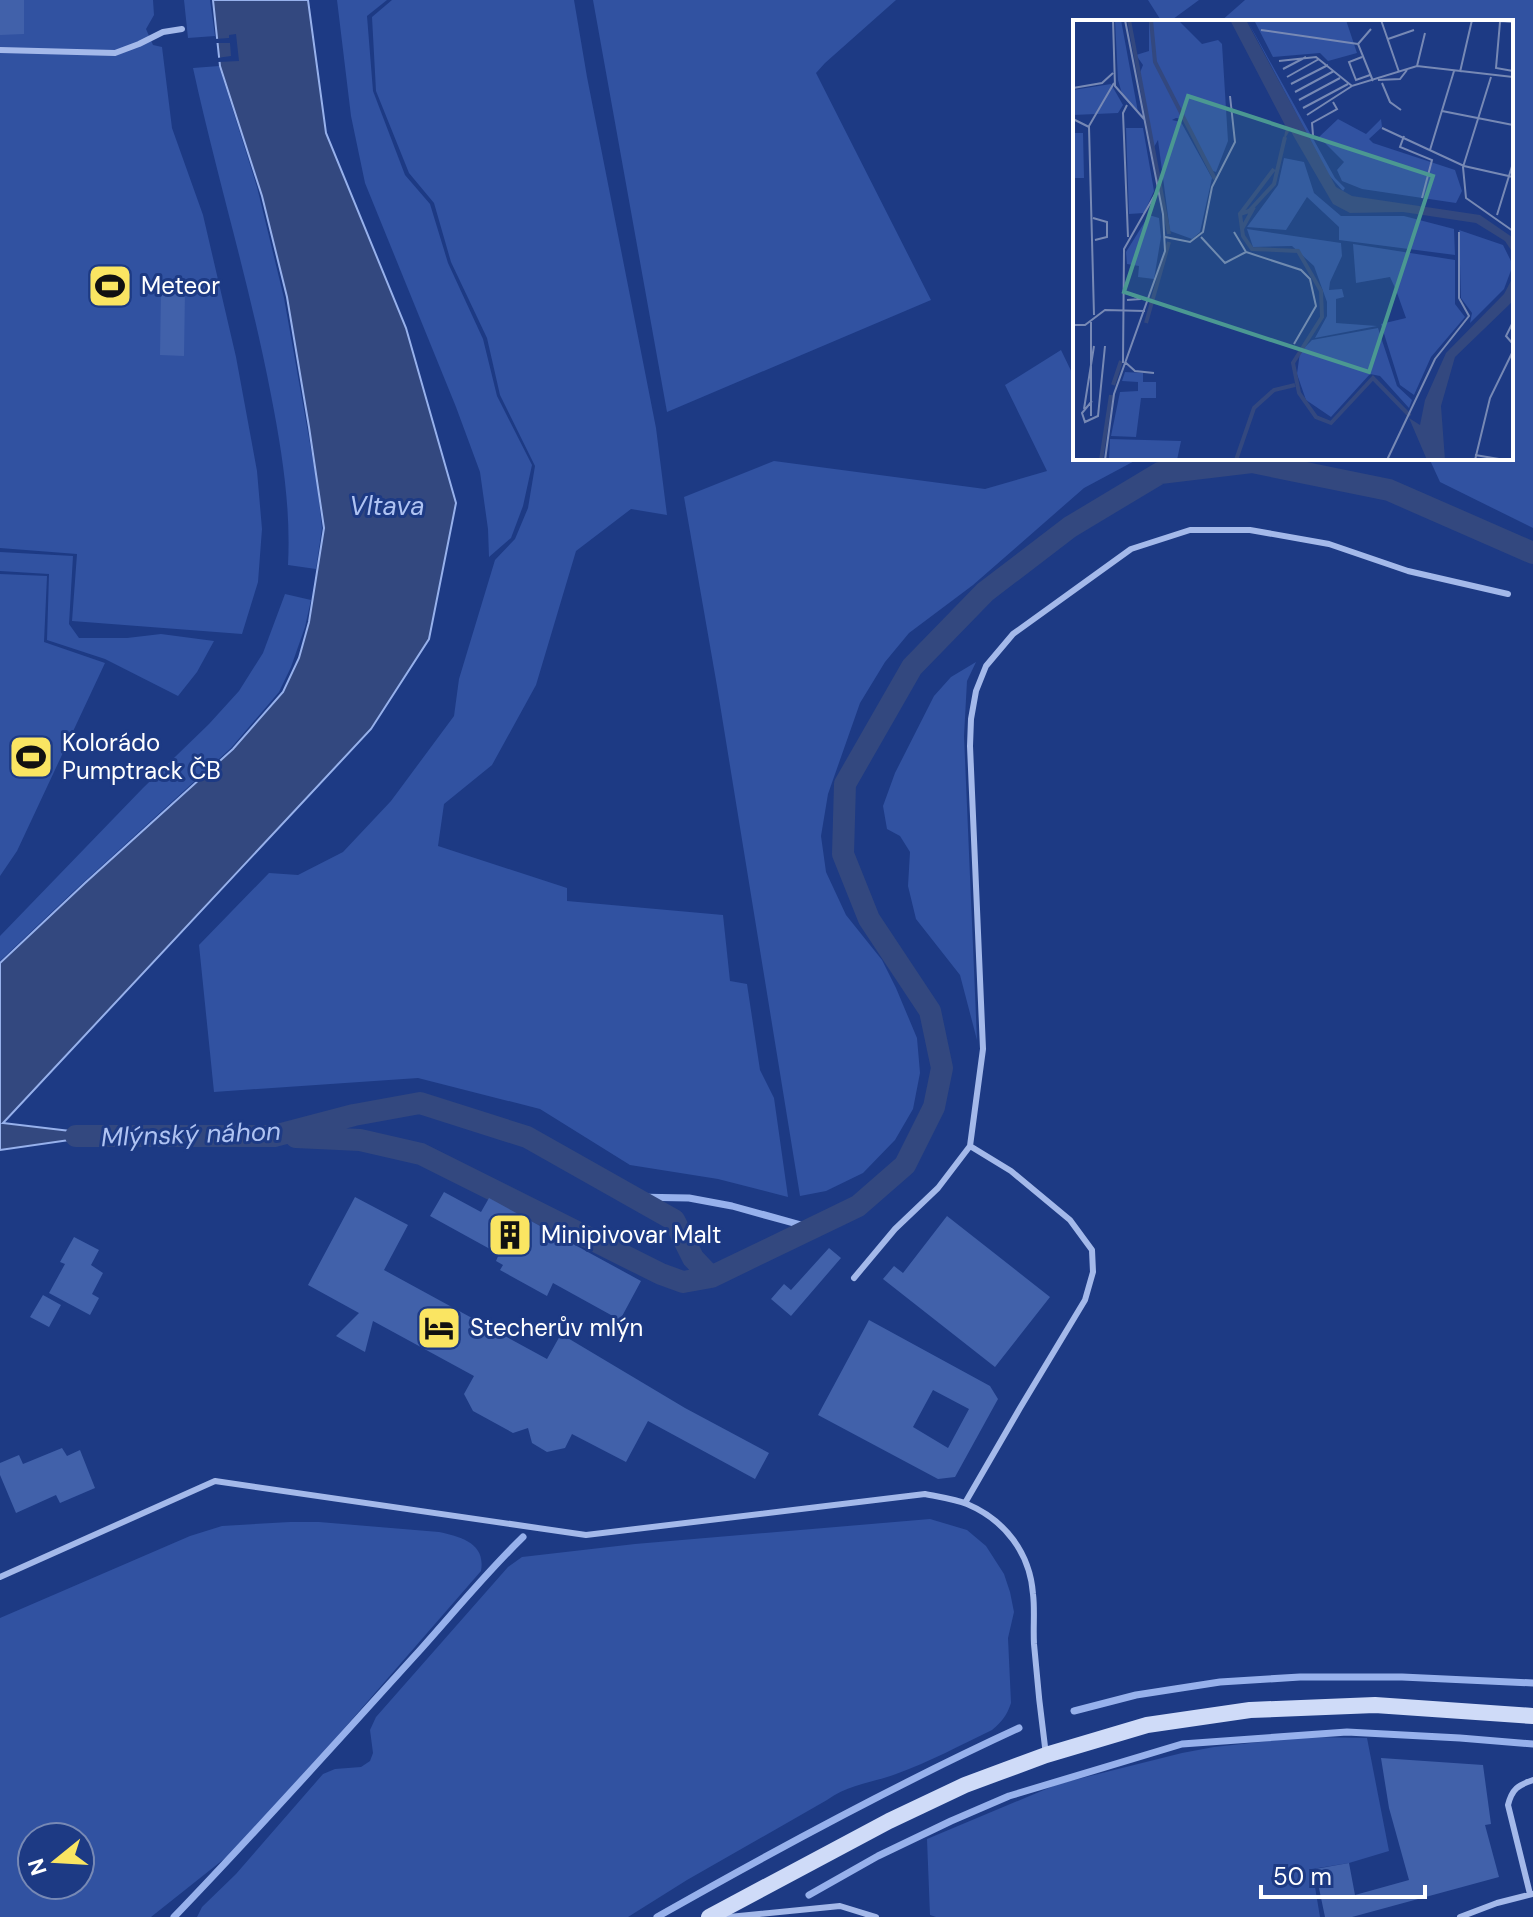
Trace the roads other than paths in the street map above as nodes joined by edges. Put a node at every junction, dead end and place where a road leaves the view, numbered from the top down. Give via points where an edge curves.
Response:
1 (182, 29) dead end
2 (0, 50) edge
3 (1508, 594) dead end
4 (970, 1146) junction
5 (854, 1278) dead end
6 (965, 1503) junction
7 (0, 1577) edge
8 (1533, 1716) edge
9 (1046, 1755) junction
10 (1533, 1780) edge
11 (1531, 1894) edge
12 (709, 1917) edge
13 (729, 1917) edge
14 (876, 1917) edge
15 (1460, 1917) edge

1 - 2 lane via 115,53
3 - 4 lane via 1408,571 1329,544 1250,530 1190,530 1131,549 1013,634 986,666 971,719 983,1049
4 - 5 lane
4 - 6 lane via 1011,1171 1070,1220 1092,1250 1093,1272 1085,1300
6 - 7 lane via 925,1494 586,1535 215,1481
6 - 9 lane via 1000,1525 1029,1567
8 - 9 main road via 1375,1705 1250,1710 1147,1725
9 - 12 main road via 889,1821
10 - 11 lane via 1511,1792 1508,1805
11 - 15 lane
13 - 14 lane via 840,1906

